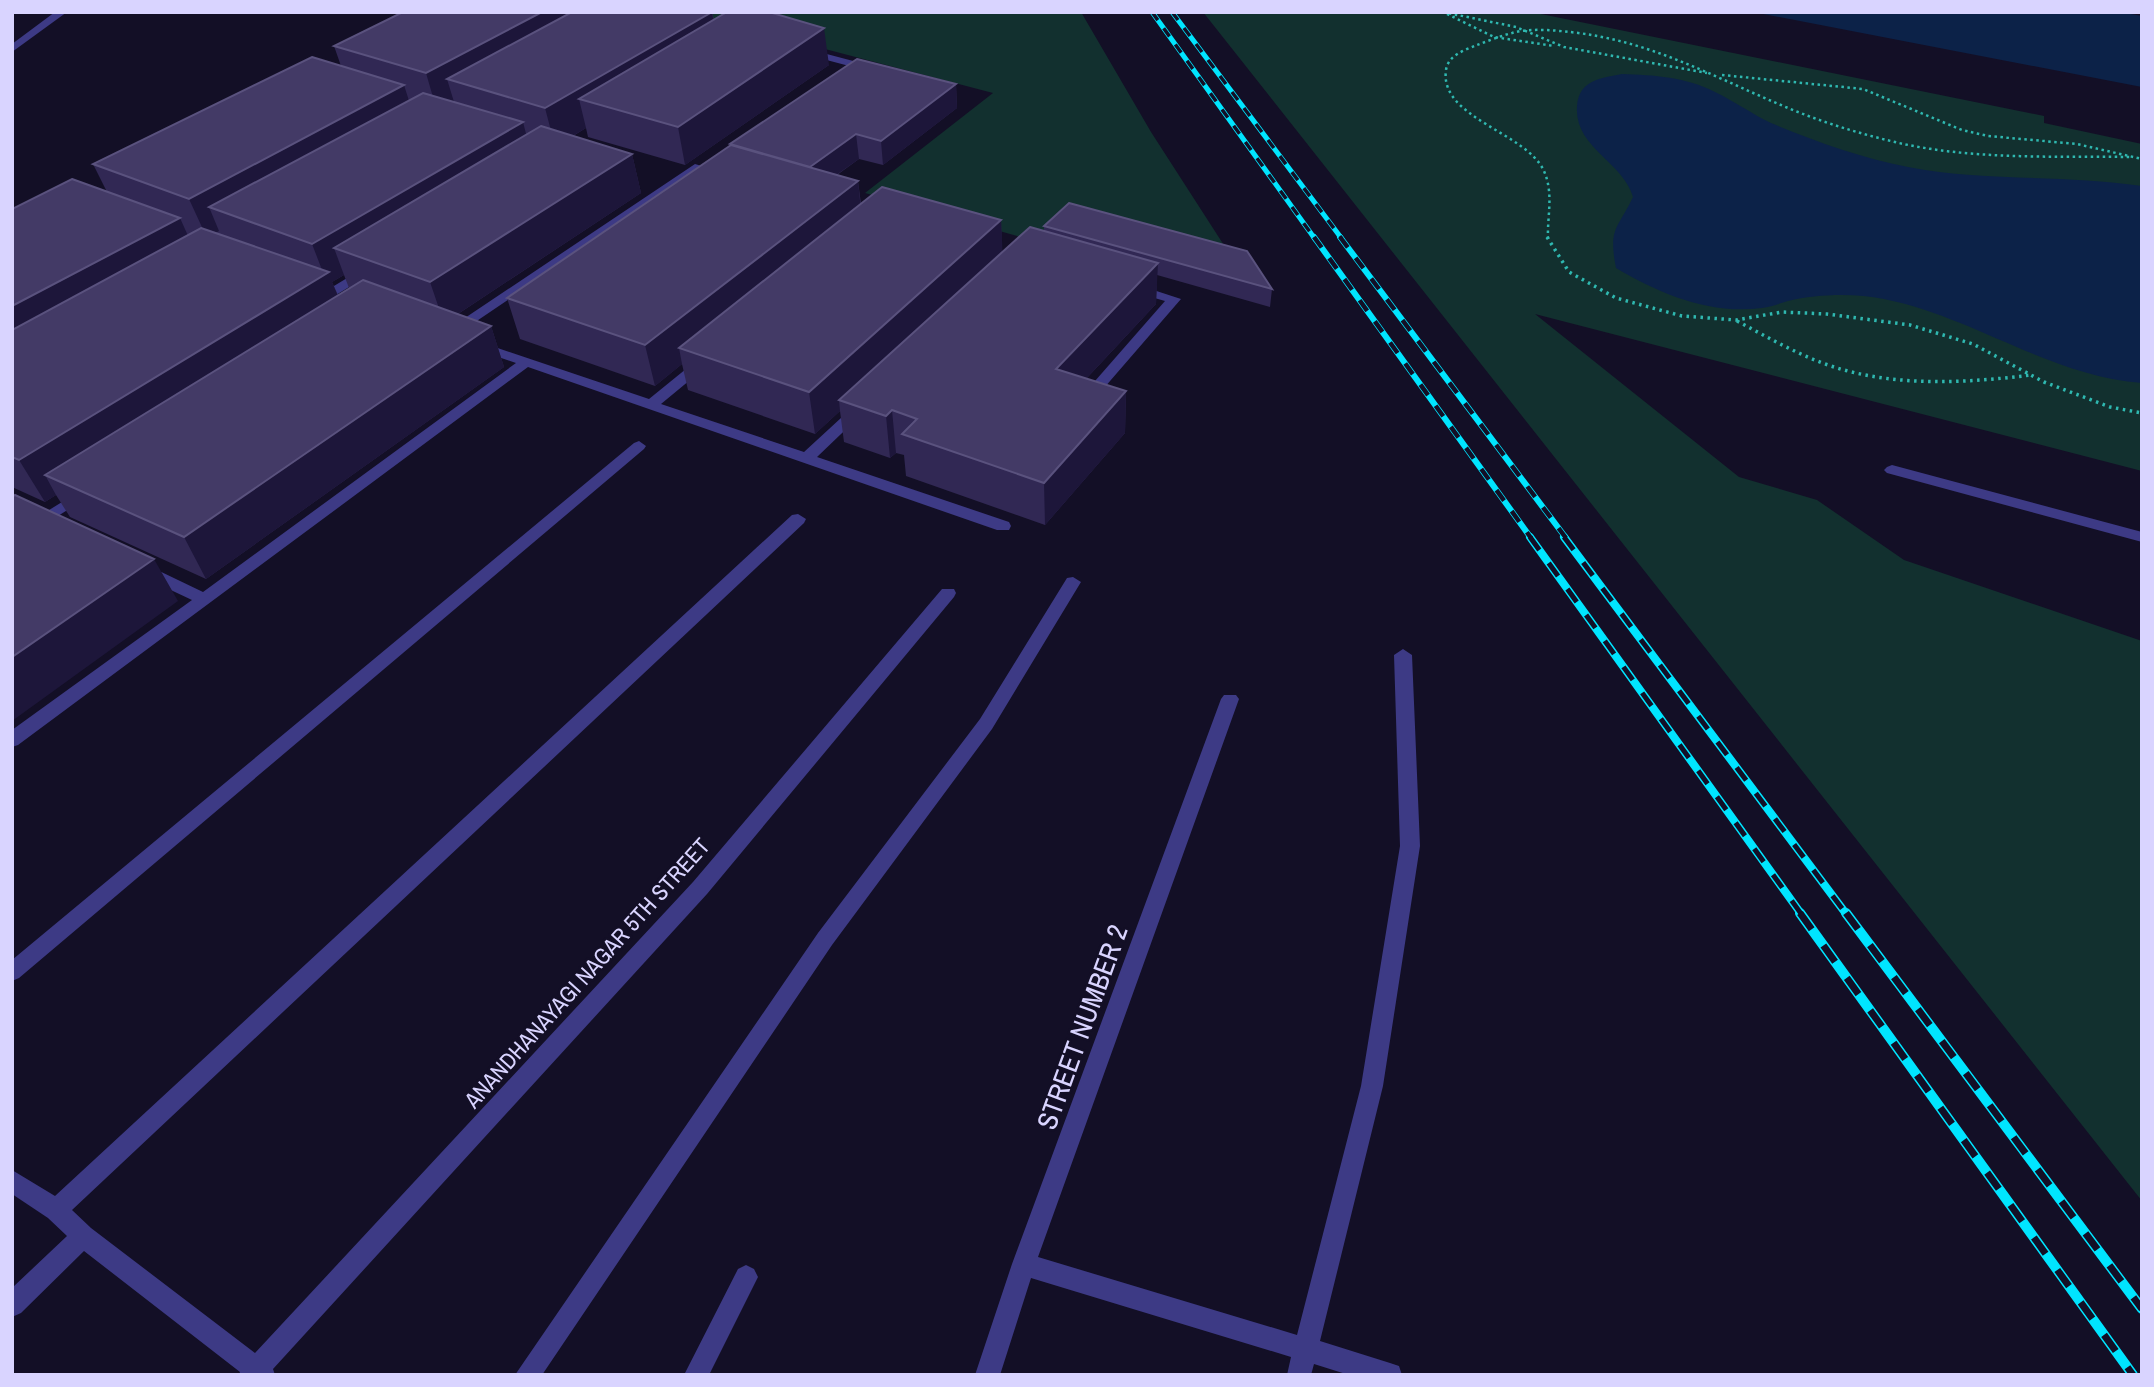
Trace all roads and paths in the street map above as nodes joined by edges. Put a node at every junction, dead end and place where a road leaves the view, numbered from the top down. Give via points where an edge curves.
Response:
1 (62, 12) edge
2 (1443, 12) edge
3 (1524, 31) junction
4 (1494, 37) junction
5 (787, 47) edge
6 (1564, 47) junction
7 (12, 49) edge
8 (842, 71) edge
9 (1716, 74) junction
10 (2132, 157) junction
11 (2142, 159) edge
12 (713, 162) edge
13 (377, 264) edge
14 (1124, 285) edge
15 (352, 299) edge
16 (1736, 320) junction
17 (714, 353) edge
18 (528, 361) junction
19 (2031, 375) junction
20 (866, 403) edge
21 (652, 404) junction
22 (1080, 407) edge
23 (2142, 413) edge
24 (639, 446) dead end
25 (807, 458) junction
26 (1892, 470) dead end
27 (97, 485) edge
28 (21, 514) edge
29 (798, 519) dead end
30 (46, 525) junction
31 (1003, 526) edge
32 (2142, 537) edge
33 (12, 540) edge
34 (128, 564) edge
35 (1073, 582) dead end
36 (948, 593) dead end
37 (204, 599) junction
38 (1403, 655) dead end
39 (1230, 699) dead end
40 (12, 740) edge
41 (12, 972) edge
42 (12, 1181) edge
43 (56, 1210) junction
44 (83, 1236) junction
45 (1024, 1264) junction
46 (747, 1277) dead end
47 (12, 1305) edge
48 (1304, 1349) junction
49 (257, 1373) edge
50 (527, 1375) edge
51 (696, 1375) edge
52 (987, 1375) edge
53 (1298, 1375) edge
54 (1390, 1375) edge

1 - 7 street
2 - 3 path
2 - 4 path
3 - 4 path
3 - 6 path
3 - 9 path via 1619,38
4 - 6 path
4 - 16 path via 1455,55 1446,66 1445,80 1456,103 1529,150 1544,171 1551,201 1548,238 1569,272 1616,298 1682,316
5 - 8 street via 853,64
6 - 9 path
9 - 10 path via 1863,89 1961,130 2067,143
9 - 10 path via 1798,112 1900,143 2003,156
10 - 11 path
12 - 18 street via 654,190 440,333
13 - 15 street via 325,290
14 - 22 street via 1174,299
16 - 19 path via 1782,312 1910,325 1973,344
16 - 19 path via 1835,368 1880,377 1999,380
17 - 21 street
18 - 21 street
18 - 37 street
19 - 23 path via 2110,407
20 - 25 street
21 - 25 street
24 - 41 street
25 - 31 street
26 - 32 street
27 - 30 street
28 - 30 street
29 - 43 street
30 - 33 street
34 - 37 street
35 - 50 street via 986,724 825,939
36 - 49 street, ANANDHANAYAGI NAGAR 5TH STREET via 700,888
37 - 40 street
38 - 48 street via 1410,846 1371,1086
39 - 45 street, STREET NUMBER 2
42 - 43 street
43 - 44 street
44 - 47 street
44 - 49 street
45 - 48 street
45 - 52 street, STREET NUMBER 2
46 - 51 street
48 - 53 street
48 - 54 street

